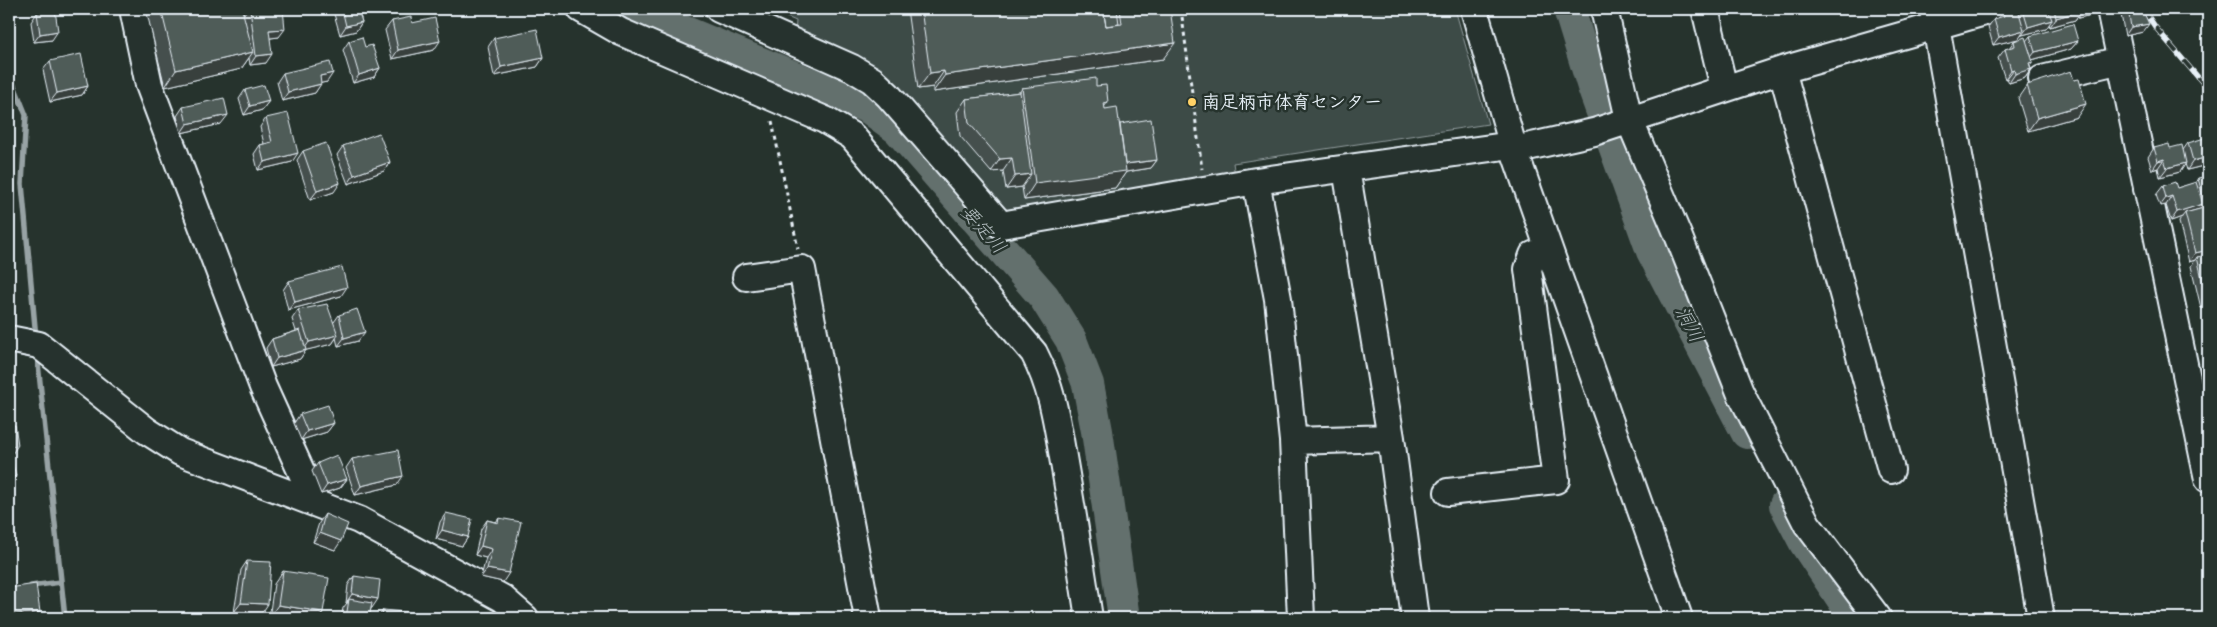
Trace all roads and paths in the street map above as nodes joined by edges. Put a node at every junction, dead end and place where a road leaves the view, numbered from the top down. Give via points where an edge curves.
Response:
1 (132, 9) edge
2 (581, 9) edge
3 (719, 9) edge
4 (1181, 9) edge
5 (1474, 9) edge
6 (1604, 9) edge
7 (1704, 9) edge
8 (1996, 9) edge
9 (2110, 9) edge
10 (1935, 17) edge
11 (2121, 60) junction
12 (1782, 70) junction
13 (2042, 79) edge
14 (1724, 88) junction
15 (767, 95) junction
16 (1625, 120) junction
17 (1513, 147) junction
18 (1346, 169) junction
19 (2208, 170) edge
20 (1256, 181) junction
21 (2147, 189) junction
22 (1204, 190) junction
23 (1548, 249) junction
24 (802, 270) junction
25 (746, 277) dead end
26 (11, 339) edge
27 (1391, 438) junction
28 (1293, 441) junction
29 (1891, 470) dead end
30 (2208, 479) edge
31 (1448, 492) dead end
32 (315, 502) junction
33 (525, 618) edge
34 (868, 618) edge
35 (1089, 618) edge
36 (1301, 618) edge
37 (1415, 618) edge
38 (1678, 618) edge
39 (1878, 618) edge
40 (2041, 618) edge

1 - 32 street via 149,85 260,378
2 - 15 street via 621,32
3 - 22 street via 872,80 1001,225
4 - 22 path
5 - 17 street
6 - 16 street
7 - 14 street
8 - 10 street
9 - 11 street
10 - 12 street
10 - 40 street
11 - 13 street
11 - 21 street
12 - 14 street
12 - 29 street
14 - 16 street
15 - 24 path
15 - 35 street via 825,120 852,136 1034,353 1052,397
16 - 17 street via 1594,132
16 - 39 street via 1678,235 1740,392 1806,524
17 - 18 street
17 - 23 street
18 - 20 street
18 - 27 street
19 - 21 street
20 - 22 street
20 - 28 street via 1278,300
21 - 30 street
23 - 31 street via 1533,255 1528,269 1556,480
23 - 38 street
24 - 25 street
24 - 34 street
26 - 32 street via 39,345 147,431 180,452
27 - 28 street
27 - 37 street
28 - 36 street
32 - 33 street via 359,520 494,594

